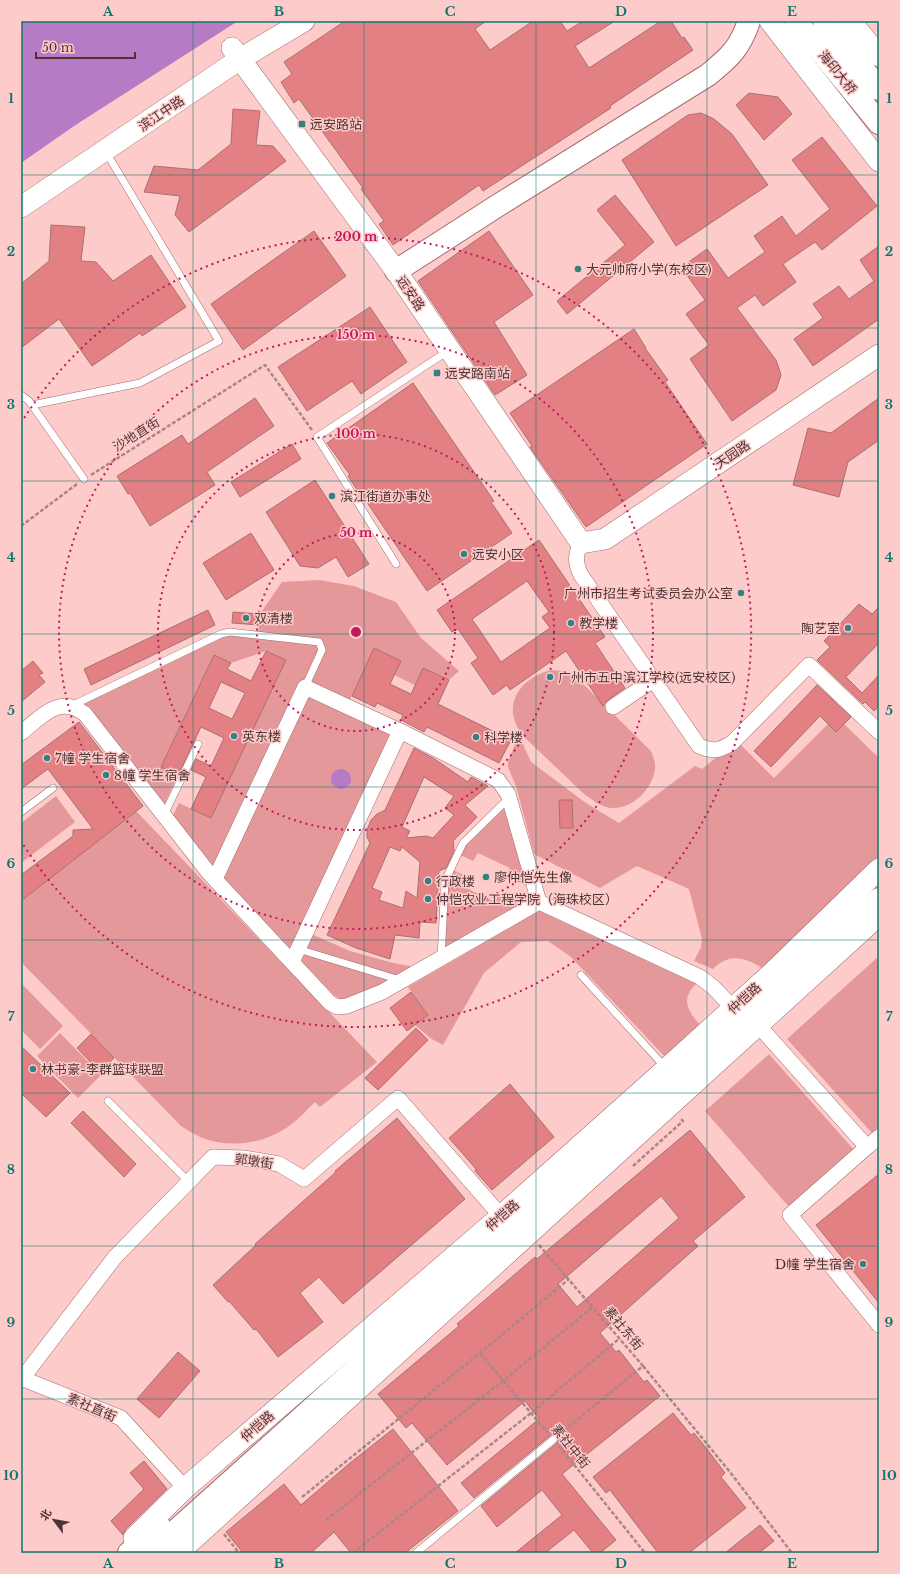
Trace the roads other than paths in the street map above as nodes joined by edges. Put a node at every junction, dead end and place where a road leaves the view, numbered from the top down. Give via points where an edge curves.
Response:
1 (276, 21) edge
2 (304, 21) edge
3 (749, 21) edge
4 (824, 21) edge
5 (850, 21) edge
6 (781, 23) edge
7 (236, 54) junction
8 (879, 56) edge
9 (879, 89) edge
10 (879, 123) edge
11 (105, 150) junction
12 (879, 160) edge
13 (21, 190) edge
14 (21, 207) edge
15 (396, 271) junction
16 (450, 350) junction
17 (879, 355) edge
18 (21, 395) edge
19 (32, 405) junction
20 (84, 479) road end
21 (582, 543) junction
22 (396, 564) dead end
23 (653, 680) junction
24 (305, 687) junction
25 (71, 706) junction
26 (613, 707) dead end
27 (400, 731) junction
28 (879, 732) edge
29 (21, 733) edge
30 (198, 744) dead end
31 (53, 788) dead end
32 (510, 798) junction
33 (21, 812) edge
34 (164, 816) junction
35 (879, 869) edge
36 (215, 879) junction
37 (879, 893) edge
38 (879, 899) edge
39 (539, 902) junction
40 (879, 915) edge
41 (830, 944) junction
42 (295, 956) junction
43 (441, 958) junction
44 (581, 975) dead end
45 (402, 981) junction
46 (733, 1008) junction
47 (758, 1025) junction
48 (666, 1069) junction
49 (108, 1101) dead end
50 (879, 1137) edge
51 (867, 1147) junction
52 (189, 1182) junction
53 (501, 1216) junction
54 (879, 1325) edge
55 (21, 1379) edge
56 (310, 1409) junction
57 (554, 1440) road end
58 (185, 1488) junction
59 (119, 1553) edge
60 (129, 1553) edge
61 (151, 1553) edge
62 (178, 1553) edge
63 (416, 1553) edge

1 - 7 main road, 滨江中路
2 - 7 main road, 滨江中路
3 - 15 highway via 744,36 735,50 708,75
4 - 9 highway, 海印大桥
5 - 8 main road
6 - 10 highway, 海印大桥
6 - 12 main road
7 - 11 main road, 滨江中路
7 - 13 main road, 滨江中路
7 - 15 main road, 远安路
11 - 14 main road, 滨江中路
11 - 19 lane via 218,341 140,383
15 - 16 main road, 远安路
16 - 21 main road, 远安路
16 - 22 lane via 317,437
17 - 21 main road, 天园路 via 605,539
18 - 19 lane
19 - 20 lane
21 - 23 street via 576,555 580,575
23 - 26 street
23 - 28 street via 699,746 708,750 716,751 732,743 809,665
24 - 25 lane via 322,650 319,642 230,632
24 - 27 street
24 - 36 street
25 - 29 street via 52,709
25 - 34 street via 85,714
27 - 32 street via 490,776 504,786
27 - 42 street
30 - 34 lane
31 - 33 lane
32 - 39 street
32 - 43 lane via 463,843 445,881
34 - 36 street
35 - 46 main road, 仲恺路
36 - 42 street
37 - 41 highway
38 - 41 highway
39 - 43 street
39 - 46 street via 700,977
40 - 47 main road
41 - 56 highway
42 - 45 lane
42 - 45 street via 330,1003 337,1007 368,998
43 - 45 street
44 - 48 lane
46 - 48 main road, 仲恺路
47 - 51 street
47 - 62 main road
48 - 53 main road, 仲恺路
49 - 52 lane
50 - 51 street
51 - 54 street via 790,1215
52 - 53 street, 郭墩街 via 214,1157 244,1158 279,1164 304,1179 398,1098
52 - 55 street, 郭墩街 via 115,1257
53 - 58 main road, 仲恺路
55 - 58 street, 素社直街 via 121,1418
56 - 60 highway via 225,1473
56 - 61 highway
57 - 63 lane
58 - 59 main road, 仲恺路

